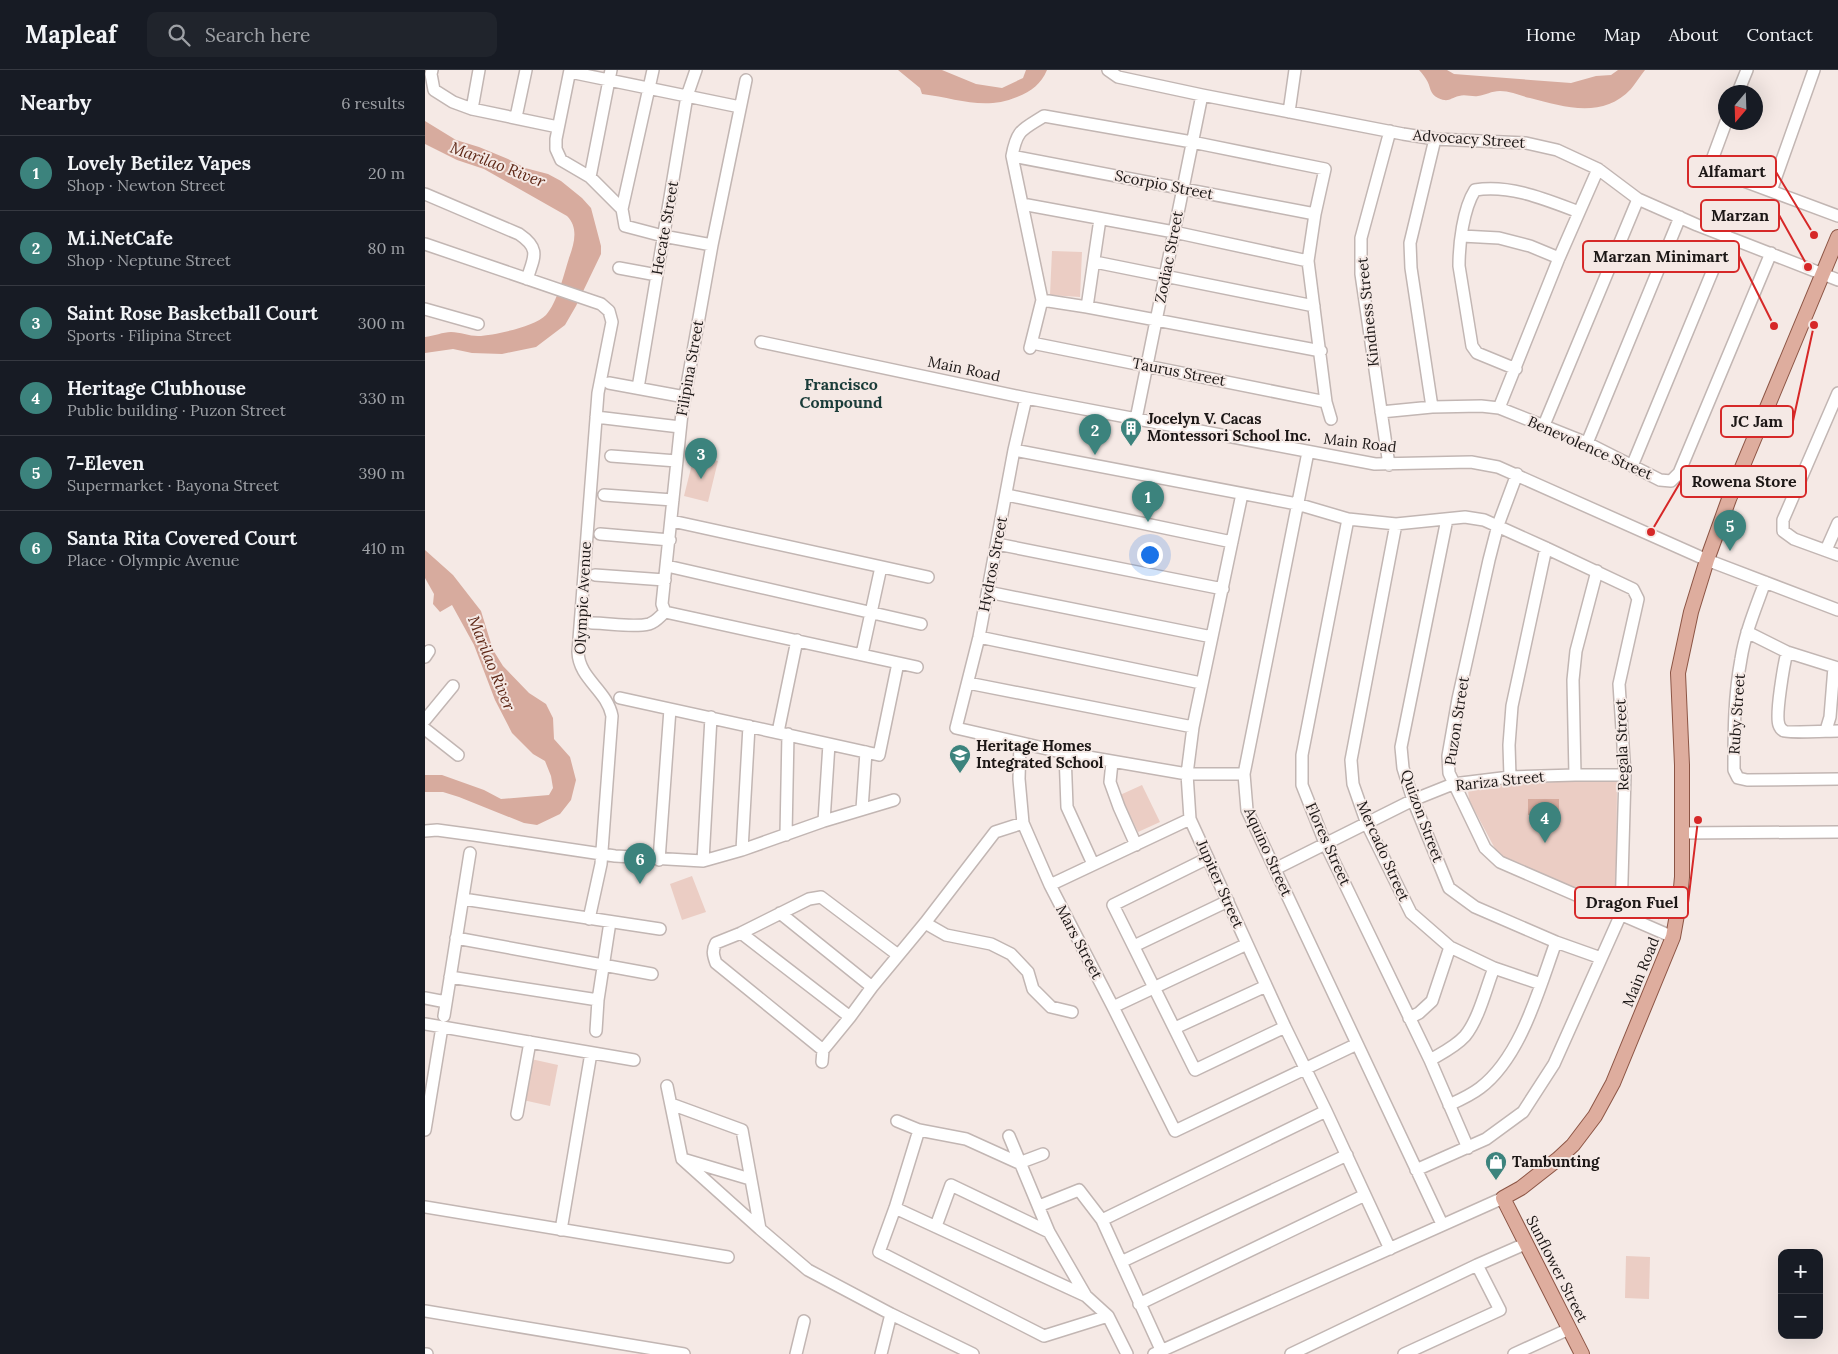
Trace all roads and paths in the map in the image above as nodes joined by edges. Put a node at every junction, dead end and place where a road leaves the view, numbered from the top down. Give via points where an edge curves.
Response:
1 (432, 70) edge
2 (479, 70) edge
3 (526, 70) edge
4 (653, 70) edge
5 (696, 70) edge
6 (1108, 70) edge
7 (1295, 70) edge
8 (1747, 70) edge
9 (1814, 70) edge
10 (570, 71) edge
11 (609, 75) edge
12 (746, 80) dead end
13 (1741, 85) edge
14 (649, 89) junction
15 (1202, 95) junction
16 (687, 96) junction
17 (740, 107) junction
18 (472, 109) junction
19 (1289, 112) junction
20 (516, 118) junction
21 (558, 126) junction
22 (1724, 130) edge
23 (1390, 132) junction
24 (1435, 139) junction
25 (1192, 142) junction
26 (1012, 156) junction
27 (1598, 169) junction
28 (590, 177) junction
29 (1182, 188) junction
30 (1771, 191) junction
31 (425, 194) edge
32 (1638, 199) junction
33 (1021, 204) junction
34 (622, 209) junction
35 (1579, 212) junction
36 (1315, 214) junction
37 (1838, 216) edge
38 (1680, 217) junction
39 (1100, 218) junction
40 (1174, 232) junction
41 (663, 236) junction
42 (1462, 236) junction
43 (1727, 236) junction
44 (1838, 237) edge
45 (425, 244) edge
46 (713, 245) junction
47 (1771, 253) junction
48 (1559, 258) junction
49 (1308, 261) junction
50 (1095, 262) junction
51 (619, 268) dead end
52 (1823, 274) junction
53 (657, 275) junction
54 (1165, 276) junction
55 (527, 279) junction
56 (1838, 280) edge
57 (1042, 300) junction
58 (1314, 306) junction
59 (1087, 307) junction
60 (425, 309) edge
61 (1156, 321) junction
62 (478, 324) dead end
63 (761, 342) dead end
64 (1321, 350) junction
65 (1147, 366) junction
66 (1516, 369) junction
67 (609, 383) dead end
68 (638, 388) junction
69 (1838, 392) edge
70 (685, 396) junction
71 (1026, 398) junction
72 (1326, 402) junction
73 (1432, 407) junction
74 (1499, 408) junction
75 (1381, 412) junction
76 (596, 417) junction
77 (1136, 419) junction
78 (1331, 419) dead end
79 (1544, 425) junction
80 (680, 428) junction
81 (1587, 443) junction
82 (1014, 450) junction
83 (1308, 452) junction
84 (611, 456) dead end
85 (677, 461) junction
86 (1389, 465) junction
87 (1632, 466) junction
88 (1517, 474) junction
89 (1242, 494) junction
90 (605, 495) dead end
91 (1007, 495) junction
92 (673, 500) junction
93 (1297, 504) junction
94 (1348, 519) junction
95 (1447, 519) junction
96 (672, 521) junction
97 (1838, 523) edge
98 (1396, 524) junction
99 (1498, 526) junction
100 (600, 534) dead end
101 (670, 540) junction
102 (1233, 542) junction
103 (997, 544) junction
104 (1546, 548) junction
105 (1826, 550) junction
106 (1838, 555) edge
107 (1707, 560) junction
108 (667, 566) junction
109 (881, 566) junction
110 (1597, 571) junction
111 (595, 575) dead end
112 (928, 577) dead end
113 (665, 580) junction
114 (1765, 582) junction
115 (1223, 589) junction
116 (988, 592) junction
117 (1838, 610) edge
118 (665, 612) junction
119 (870, 613) junction
120 (592, 623) dead end
121 (921, 624) dead end
122 (1747, 632) junction
123 (979, 637) junction
124 (1212, 637) junction
125 (797, 640) junction
126 (1787, 652) junction
127 (862, 654) junction
128 (898, 663) junction
129 (917, 667) dead end
130 (1836, 667) edge
131 (968, 683) junction
132 (1201, 683) junction
133 (453, 686) dead end
134 (620, 698) dead end
135 (670, 709) junction
136 (711, 717) junction
137 (425, 720) edge
138 (749, 726) junction
139 (1193, 727) junction
140 (425, 729) edge
141 (1832, 731) edge
142 (783, 733) junction
143 (1020, 743) junction
144 (829, 744) junction
145 (866, 752) junction
146 (1065, 753) junction
147 (458, 755) dead end
148 (1112, 762) junction
149 (1187, 774) junction
150 (1244, 774) junction
151 (1575, 775) junction
152 (1625, 775) junction
153 (1511, 777) junction
154 (1838, 779) edge
155 (1453, 784) junction
156 (894, 800) dead end
157 (1413, 800) junction
158 (862, 809) junction
159 (1190, 818) junction
160 (823, 821) junction
161 (1023, 823) junction
162 (1367, 824) junction
163 (425, 831) edge
164 (1838, 832) edge
165 (1681, 833) junction
166 (786, 835) junction
167 (1325, 843) junction
168 (1137, 845) junction
169 (742, 850) junction
170 (471, 853) dead end
171 (602, 854) junction
172 (1208, 858) junction
173 (659, 860) junction
174 (703, 861) junction
175 (1093, 864) junction
176 (1275, 869) junction
177 (1050, 885) junction
178 (463, 899) junction
179 (1228, 901) junction
180 (780, 913) junction
181 (1621, 914) junction
182 (589, 919) junction
183 (610, 922) junction
184 (925, 923) junction
185 (660, 928) dead end
186 (741, 933) junction
187 (1673, 937) junction
188 (457, 938) junction
189 (1555, 942) junction
190 (1247, 944) junction
191 (1134, 946) junction
192 (1450, 948) junction
193 (898, 955) junction
194 (1601, 958) junction
195 (604, 965) junction
196 (1494, 968) junction
197 (652, 974) dead end
198 (450, 976) junction
199 (1541, 984) junction
200 (1266, 986) junction
201 (872, 987) junction
202 (1154, 987) junction
203 (425, 998) edge
204 (598, 1000) junction
205 (446, 1002) junction
206 (1113, 1007) junction
207 (1072, 1012) dead end
208 (850, 1018) junction
209 (1409, 1018) junction
210 (443, 1022) junction
211 (425, 1024) edge
212 (1285, 1027) junction
213 (1175, 1028) junction
214 (596, 1031) dead end
215 (529, 1042) junction
216 (1357, 1044) junction
217 (823, 1050) junction
218 (591, 1053) junction
219 (634, 1060) dead end
220 (1430, 1060) junction
221 (822, 1062) dead end
222 (1306, 1067) junction
223 (667, 1086) dead end
224 (671, 1104) junction
225 (1449, 1105) junction
226 (1326, 1111) junction
227 (517, 1114) dead end
228 (897, 1121) dead end
229 (425, 1130) edge
230 (919, 1130) junction
231 (1009, 1136) dead end
232 (1468, 1148) junction
233 (1043, 1154) dead end
234 (1347, 1155) junction
235 (682, 1159) junction
236 (1019, 1163) junction
237 (1416, 1170) junction
238 (750, 1179) junction
239 (1365, 1195) junction
240 (1503, 1198) junction
241 (1039, 1206) junction
242 (425, 1207) edge
243 (895, 1208) junction
244 (1102, 1220) junction
245 (1442, 1224) junction
246 (936, 1226) junction
247 (561, 1230) junction
248 (760, 1230) junction
249 (1049, 1232) junction
250 (1525, 1244) junction
251 (1389, 1249) junction
252 (728, 1257) dead end
253 (1121, 1262) junction
254 (1477, 1265) junction
255 (1086, 1296) junction
256 (1139, 1304) junction
257 (425, 1310) edge
258 (891, 1314) junction
259 (1108, 1316) junction
260 (803, 1321) dead end
261 (1569, 1329) junction
262 (611, 1342) junction
263 (1159, 1353) edge
264 (608, 1354) edge
265 (684, 1354) edge
266 (796, 1354) edge
267 (881, 1354) edge
268 (973, 1354) edge
269 (1127, 1354) edge
270 (1291, 1354) edge
271 (1405, 1354) edge
272 (1514, 1354) edge
273 (1582, 1354) edge

1 - 18 street via 434,90
2 - 18 street
3 - 20 street
4 - 14 street
5 - 16 street, Hecate Street
6 - 15 street, Advocacy Street via 1117,77
7 - 19 street
8 - 13 street
9 - 30 street
10 - 11 street
10 - 21 street
11 - 14 street
11 - 28 street
12 - 17 street, Filipina Street
14 - 16 street
14 - 34 street
15 - 19 street, Advocacy Street
15 - 25 street, Zodiac Street
16 - 17 street
16 - 41 street, Hecate Street
17 - 46 street, Filipina Street
18 - 20 street
19 - 23 street, Advocacy Street
20 - 21 street
21 - 28 street via 556,150 561,160
22 - 30 street via 1709,168
23 - 24 street, Advocacy Street
23 - 75 street, Kindness Street via 1361,238 1361,274
24 - 27 street, Advocacy Street via 1526,143 1557,150
24 - 73 street via 1410,243 1412,277
25 - 26 street via 1044,116 1021,130
25 - 29 street, Zodiac Street
25 - 36 street via 1325,169
26 - 29 street, Scorpio Street
26 - 33 street
27 - 32 street, Advocacy Street
27 - 35 street
28 - 34 street
29 - 36 street, Scorpio Street
29 - 40 street, Zodiac Street
30 - 37 street
31 - 55 street via 519,234 528,241 535,254
32 - 38 street, Advocacy Street
32 - 79 street
33 - 39 street
33 - 57 street
34 - 41 street via 625,226
35 - 42 street via 1509,190 1475,190 1469,199
35 - 48 street
36 - 49 street
38 - 43 street, Advocacy Street
38 - 81 street
39 - 40 street
39 - 50 street
40 - 49 street
40 - 54 street, Zodiac Street
41 - 46 street
41 - 53 street, Hecate Street
42 - 48 street via 1499,238
42 - 66 street via 1459,266 1472,346 1477,353
43 - 47 street, Advocacy Street
43 - 87 street
44 - 52 main road, Main Road
45 - 55 street, Olympic Avenue
46 - 70 street, Filipina Street
47 - 52 street, Advocacy Street
47 - 87 street, Benevolence Street via 1679,473 1671,481 1661,480
48 - 66 street
49 - 58 street
50 - 54 street
50 - 59 street
51 - 53 street
52 - 56 street, Advocacy Street
52 - 107 main road, Main Road via 1729,499
53 - 68 street, Hecate Street
54 - 58 street
54 - 61 street, Zodiac Street
55 - 76 street, Olympic Avenue via 601,304 609,310 611,322
57 - 59 street
57 - 65 street, Taurus Street via 1031,346
58 - 64 street
59 - 61 street
60 - 62 street
61 - 64 street
61 - 65 street, Zodiac Street
63 - 71 street, Main Road
64 - 72 street
65 - 72 street, Taurus Street
65 - 77 street, Zodiac Street
66 - 74 street
67 - 68 street
68 - 70 street
69 - 105 street via 1783,520 1783,531 1794,539
70 - 80 street, Filipina Street
71 - 77 street, Main Road
71 - 82 street, Hydros Street
72 - 78 street
73 - 74 street, Benevolence Street
73 - 75 street, Benevolence Street
74 - 79 street, Benevolence Street
75 - 86 street, Kindness Street
76 - 80 street
76 - 171 street, Olympic Avenue via 578,660 584,673 607,701 612,716
77 - 83 street, Main Road
79 - 81 street, Benevolence Street
80 - 85 street, Filipina Street
81 - 87 street, Benevolence Street
82 - 89 street, Regala Street
82 - 91 street, Hydros Street
83 - 86 street, Main Road
83 - 93 street, Aquino Street
84 - 85 street
85 - 92 street, Filipina Street
86 - 88 street, Main Road via 1471,462
88 - 99 street, Puzon Street
88 - 107 street, Main Road
89 - 93 street, Regala Street
89 - 102 street, Jupiter Street
90 - 92 street
91 - 102 street
91 - 103 street, Hydros Street
92 - 96 street, Filipina Street
93 - 94 street, Regala Street
93 - 150 street, Aquino Street
94 - 98 street, Regala Street
94 - 167 street, Flores Street via 1302,755 1302,785
95 - 98 street, Regala Street
95 - 99 street, Regala Street via 1483,520
95 - 157 street, Quizon Street via 1401,747 1403,768
96 - 101 street, Filipina Street
96 - 109 street
97 - 105 street
98 - 162 street, Mercado Street via 1351,760 1353,784
99 - 104 street, Regala Street
99 - 155 street, Puzon Street via 1448,756
100 - 101 street
101 - 108 street, Filipina Street
102 - 115 street, Jupiter Street
103 - 115 street
103 - 116 street, Hydros Street
104 - 110 street, Regala Street
104 - 153 street via 1512,706
105 - 106 street
107 - 114 street
107 - 165 main road, Main Road via 1691,612 1678,673
108 - 113 street, Filipina Street
108 - 119 street
109 - 112 street
109 - 119 street
110 - 151 street via 1573,680
110 - 152 street, Regala Street via 1633,589 1638,599 1619,684
111 - 113 street
113 - 118 street, Filipina Street via 662,604
114 - 117 street
114 - 122 street, Ruby Street
115 - 124 street, Jupiter Street
116 - 123 street, Hydros Street
116 - 124 street
118 - 120 street via 650,624
118 - 125 street
119 - 121 street
119 - 127 street
122 - 126 street
122 - 154 street, Ruby Street via 1734,714 1734,770 1738,778
123 - 131 street, Hydros Street
123 - 132 street
124 - 132 street, Jupiter Street
125 - 127 street
125 - 142 street
126 - 130 street
126 - 141 street via 1777,714 1779,725 1790,733
127 - 128 street
128 - 129 street
128 - 145 street via 879,755
130 - 141 street via 1830,717
131 - 139 street
131 - 143 street, Hydros Street via 956,728
132 - 139 street, Jupiter Street
133 - 137 street
134 - 135 street
135 - 136 street
135 - 173 street
136 - 138 street
136 - 174 street
138 - 142 street
138 - 169 street
139 - 149 street, Jupiter Street
140 - 147 street
142 - 144 street
142 - 166 street
143 - 146 street
143 - 161 street, Mars Street
144 - 145 street
144 - 160 street
145 - 158 street
146 - 148 street
146 - 175 street via 1067,807
148 - 149 street
148 - 168 street via 1110,782
149 - 150 street
149 - 159 street, Jupiter Street
150 - 176 street, Aquino Street via 1247,810
151 - 152 street, Rariza Street
151 - 153 street, Rariza Street
152 - 181 street, Regala Street
153 - 155 street, Rariza Street
155 - 157 street, Rariza Street
155 - 181 street, Puzon Street via 1485,848 1500,862
156 - 158 street
157 - 162 street, Rariza Street
157 - 189 street, Quizon Street via 1449,888 1475,908
158 - 160 street
159 - 168 street
159 - 172 street, Jupiter Street
160 - 166 street
161 - 177 street, Mars Street
161 - 184 street via 995,832
162 - 167 street, Rariza Street
162 - 192 street, Mercado Street via 1411,913
163 - 171 street via 437,830
164 - 165 street
165 - 187 main road, Main Road via 1680,898
166 - 169 street
167 - 176 street, Rariza Street
167 - 209 street, Flores Street
168 - 175 street
169 - 174 street
170 - 178 street
171 - 173 street
171 - 182 street, Olympic Avenue
172 - 179 street, Jupiter Street
172 - 191 street via 1113,905
173 - 174 street
175 - 177 street
176 - 216 street, Aquino Street
177 - 206 street, Mars Street
178 - 182 street
178 - 188 street
179 - 190 street, Jupiter Street
179 - 191 street
180 - 186 street
180 - 193 street via 821,897
180 - 201 street
181 - 187 street, Puzon Street
181 - 194 street, Regala Street
182 - 183 street
183 - 185 street
183 - 195 street
184 - 193 street
184 - 207 street via 946,935 991,944 1011,954 1028,972 1033,989 1051,1007
186 - 208 street
186 - 217 street via 716,943 713,956 716,964
187 - 240 main road, Main Road via 1613,1083 1595,1116 1558,1159
188 - 195 street
188 - 198 street
189 - 194 street, Quizon Street
189 - 199 street
190 - 200 street, Jupiter Street
190 - 202 street
191 - 202 street
192 - 196 street, Mercado Street
192 - 209 street via 1432,1000
193 - 201 street
194 - 232 street, Regala Street via 1555,1064 1523,1112
195 - 197 street
195 - 204 street
196 - 199 street, Mercado Street
196 - 220 street via 1465,1035 1451,1049
198 - 204 street
198 - 205 street
199 - 225 street via 1516,1044 1502,1067 1480,1088
200 - 212 street, Jupiter Street
200 - 213 street
201 - 208 street
202 - 206 street
202 - 213 street
203 - 205 street
204 - 214 street
205 - 210 street
206 - 222 street, Mars Street via 1175,1131
208 - 217 street
209 - 220 street, Flores Street
210 - 211 street
210 - 215 street
210 - 229 street
212 - 213 street via 1195,1070
212 - 222 street, Jupiter Street
215 - 218 street
215 - 227 street
216 - 222 street
216 - 237 street, Aquino Street
217 - 221 street
218 - 219 street
218 - 247 street
220 - 225 street, Flores Street
222 - 226 street, Jupiter Street
223 - 224 street
224 - 235 street
224 - 238 street via 742,1130
225 - 232 street, Flores Street
226 - 234 street, Jupiter Street
226 - 244 street
228 - 230 street
230 - 236 street via 966,1139
230 - 243 street
231 - 236 street
232 - 237 street, Regala Street
233 - 236 street
234 - 239 street, Jupiter Street
234 - 253 street
235 - 238 street
235 - 248 street
236 - 241 street
237 - 245 street, Aquino Street
238 - 248 street
239 - 251 street, Jupiter Street
239 - 256 street
240 - 245 street
240 - 250 main road, Sunflower Street
241 - 244 street via 1079,1190
241 - 249 street
242 - 247 street
243 - 246 street
243 - 259 street via 879,1252 1044,1336
244 - 253 street
245 - 251 street
246 - 249 street via 951,1185
246 - 255 street
247 - 252 street
248 - 258 street via 808,1270
249 - 255 street
250 - 254 street
250 - 261 main road, Sunflower Street
251 - 263 street
253 - 256 street
254 - 270 street
254 - 271 street via 1499,1310
255 - 259 street
256 - 263 street
257 - 262 street
258 - 267 street
258 - 268 street
259 - 269 street
260 - 266 street
261 - 272 street
261 - 273 main road, Sunflower Street
262 - 264 street
262 - 265 street

